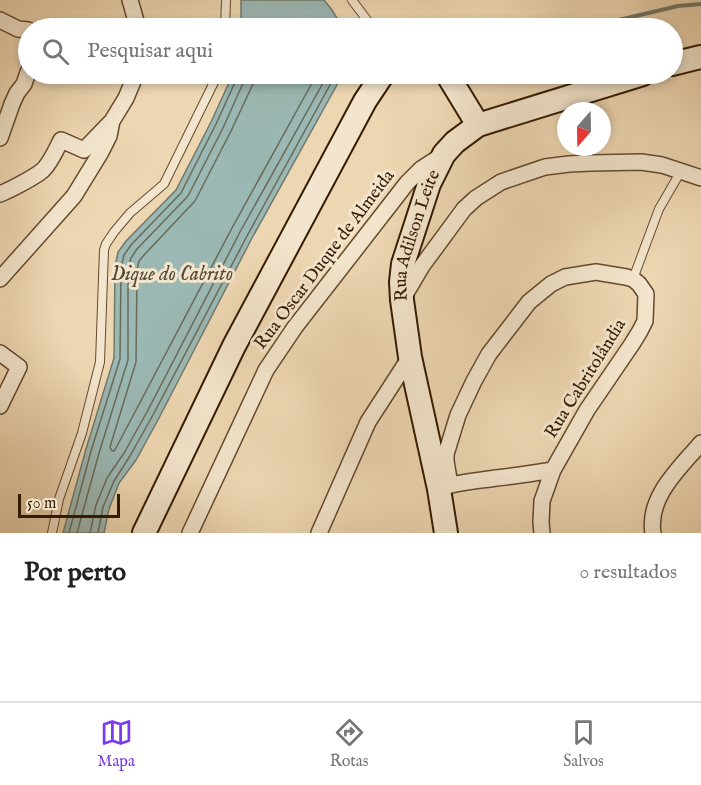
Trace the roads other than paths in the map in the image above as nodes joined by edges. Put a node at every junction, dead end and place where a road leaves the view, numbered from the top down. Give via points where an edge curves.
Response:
1 (130, 0) edge
2 (226, 0) edge
3 (352, 0) edge
4 (135, 18) edge
5 (225, 18) edge
6 (366, 18) edge
7 (0, 20) edge
8 (18, 29) edge
9 (701, 57) edge
10 (683, 61) edge
11 (24, 84) edge
12 (132, 84) edge
13 (213, 84) edge
14 (376, 84) edge
15 (453, 84) edge
16 (611, 84) edge
17 (112, 121) junction
18 (478, 125) junction
19 (0, 138) edge
20 (444, 154) junction
21 (681, 171) junction
22 (701, 178) edge
23 (0, 194) edge
24 (0, 279) edge
25 (633, 279) junction
26 (402, 300) junction
27 (0, 353) edge
28 (410, 357) junction
29 (0, 406) edge
30 (701, 443) edge
31 (553, 470) junction
32 (444, 487) junction
33 (52, 533) edge
34 (144, 533) edge
35 (190, 533) edge
36 (319, 533) edge
37 (446, 533) edge
38 (542, 533) edge
39 (653, 533) edge

1 - 4 street
2 - 5 lane
3 - 6 lane
7 - 8 street
9 - 10 street
11 - 19 street
12 - 17 street
13 - 33 lane via 164,184 129,213 104,250 100,362
14 - 34 street via 234,346
15 - 18 street
16 - 18 street, Rua Adilson Leite
17 - 23 street via 84,150 61,140 43,171
17 - 24 street via 105,144 74,196
18 - 20 street, Rua Adilson Leite
20 - 26 street, Rua Adilson Leite via 429,184 403,264
20 - 35 street, Rua Oscar Duque de Almeida via 407,183 277,352
21 - 22 street
21 - 25 lane via 659,209
21 - 26 street via 641,162 569,164 545,167 501,182 465,209
25 - 31 street, Rua Cabritolândia via 646,294 645,321
25 - 32 street via 606,272 565,277 530,302 489,354 463,402 446,454
26 - 28 street, Rua Adilson Leite
27 - 29 street via 19,367
28 - 32 street, Rua Adilson Leite
28 - 36 street via 368,422
30 - 39 street via 663,490 652,519
31 - 32 street
31 - 38 street, Rua Cabritolândia via 542,501
32 - 37 street, Rua Adilson Leite

